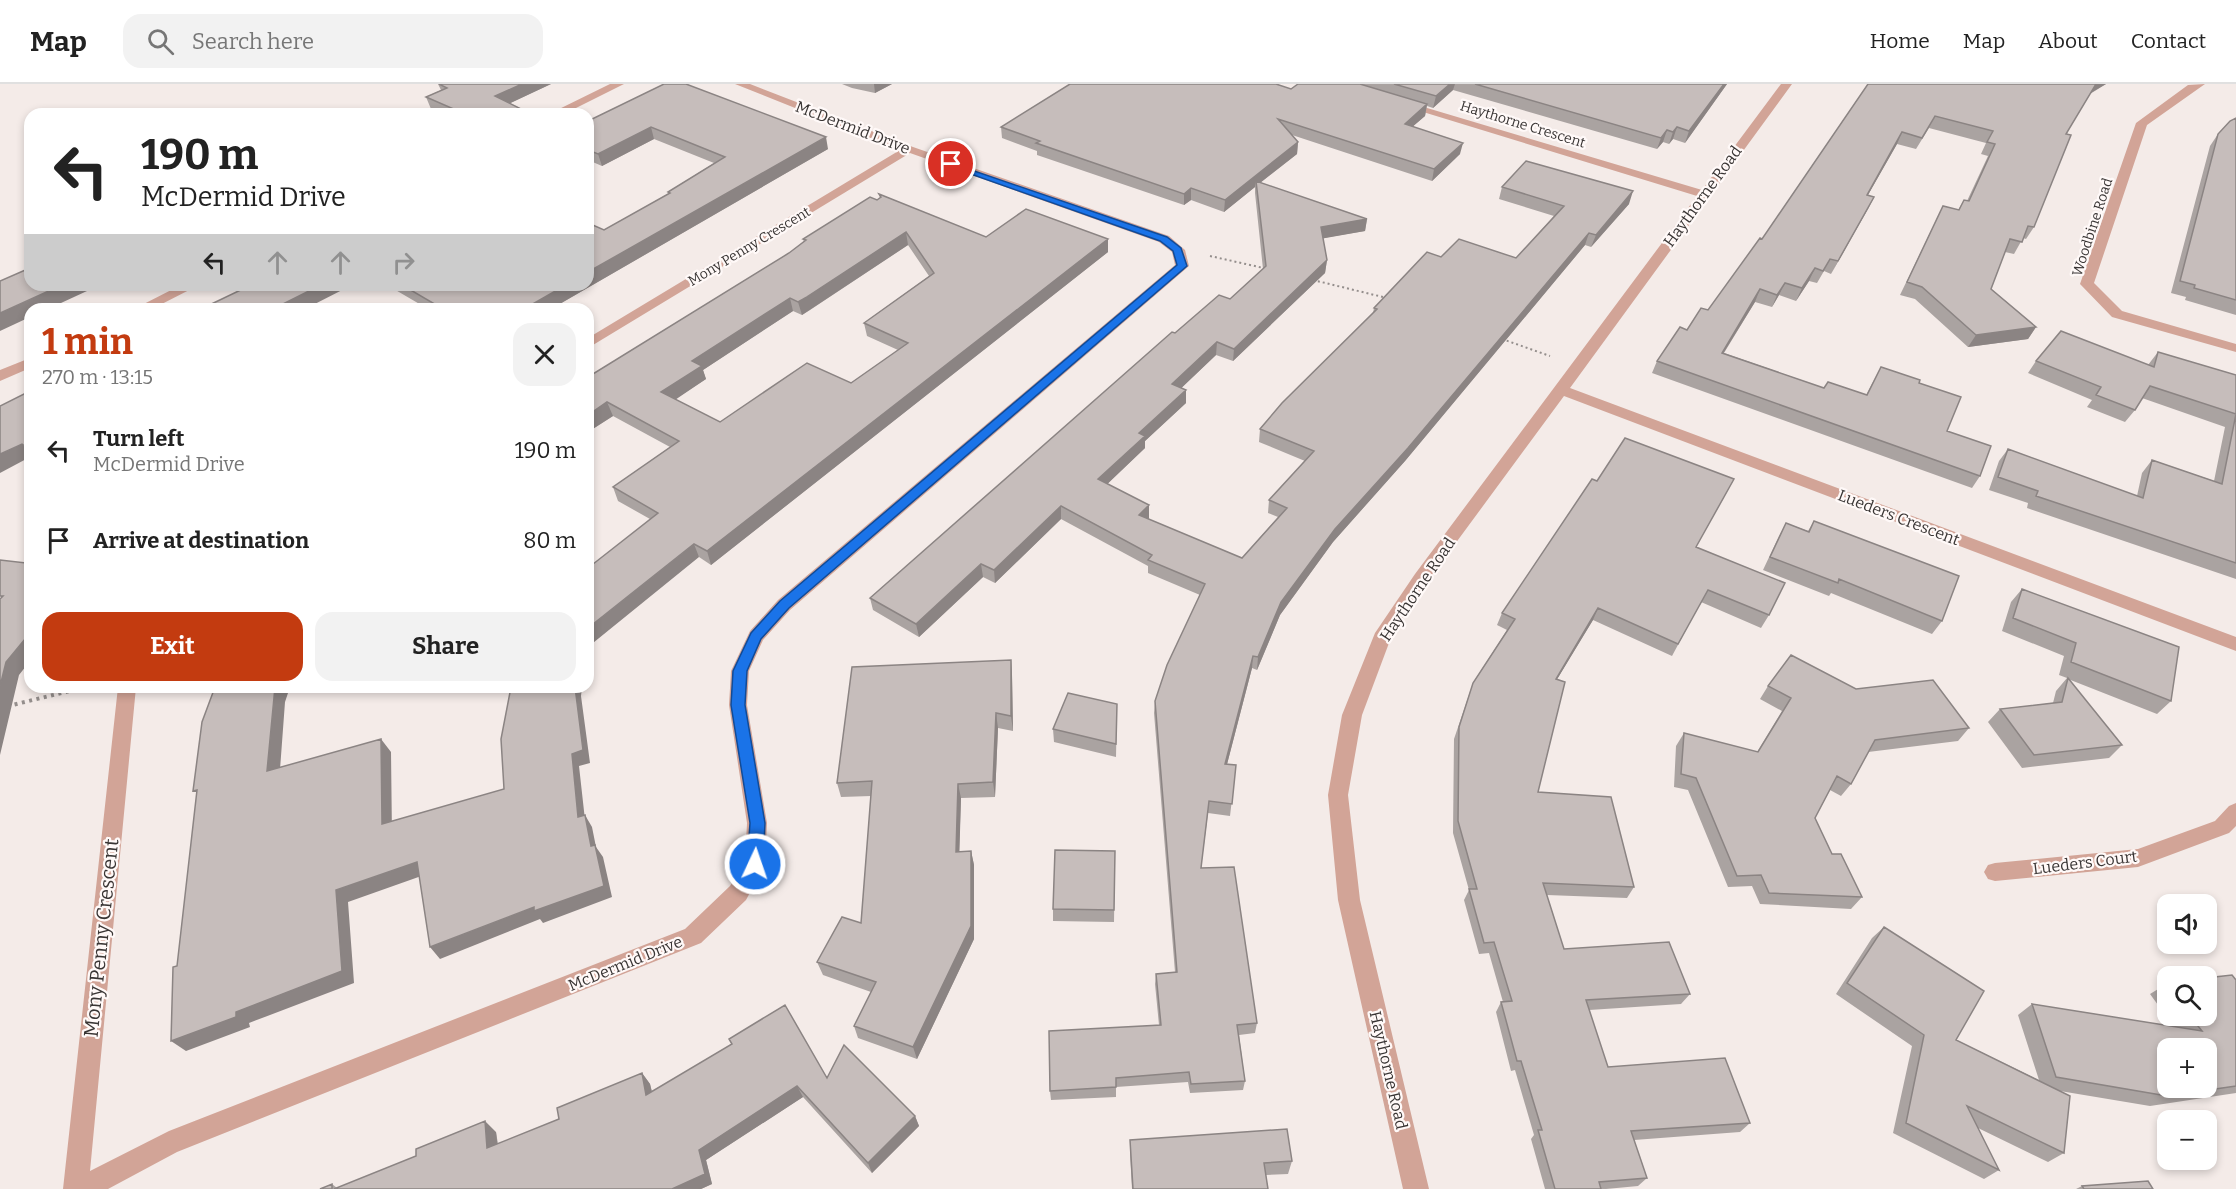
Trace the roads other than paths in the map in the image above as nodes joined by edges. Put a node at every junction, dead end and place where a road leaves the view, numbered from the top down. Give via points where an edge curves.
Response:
1 (618, 84) edge
2 (740, 84) edge
3 (1786, 84) edge
4 (2200, 84) edge
5 (1390, 101) edge
6 (568, 108) edge
7 (909, 149) junction
8 (1703, 194) junction
9 (179, 291) edge
10 (154, 303) edge
11 (594, 340) edge
12 (2236, 348) edge
13 (24, 365) edge
14 (0, 376) edge
15 (1562, 390) junction
16 (2236, 644) edge
17 (126, 693) edge
18 (2236, 812) edge
19 (1995, 872) dead end
20 (76, 1189) edge
21 (82, 1189) edge
22 (1416, 1189) edge

1 - 6 street
2 - 7 street, McDermid Drive
3 - 8 street, Haythorne Road
4 - 12 street, Woodbine Road via 2142,123 2087,284 2117,314
5 - 8 street, Haythorne Crescent
7 - 11 street, Mony Penny Crescent
7 - 21 street, McDermid Drive via 1164,239 1178,250 1182,266 784,605 756,636 740,671 738,705 758,823 755,864 738,893 693,936 169,1143
8 - 15 street, Haythorne Road
9 - 10 street
13 - 14 street
15 - 16 street, Lueders Crescent
15 - 22 street, Haythorne Road via 1384,633 1352,716 1338,795 1349,900
17 - 20 street, Mony Penny Crescent
18 - 19 street, Lueders Court via 2222,827 2138,858

